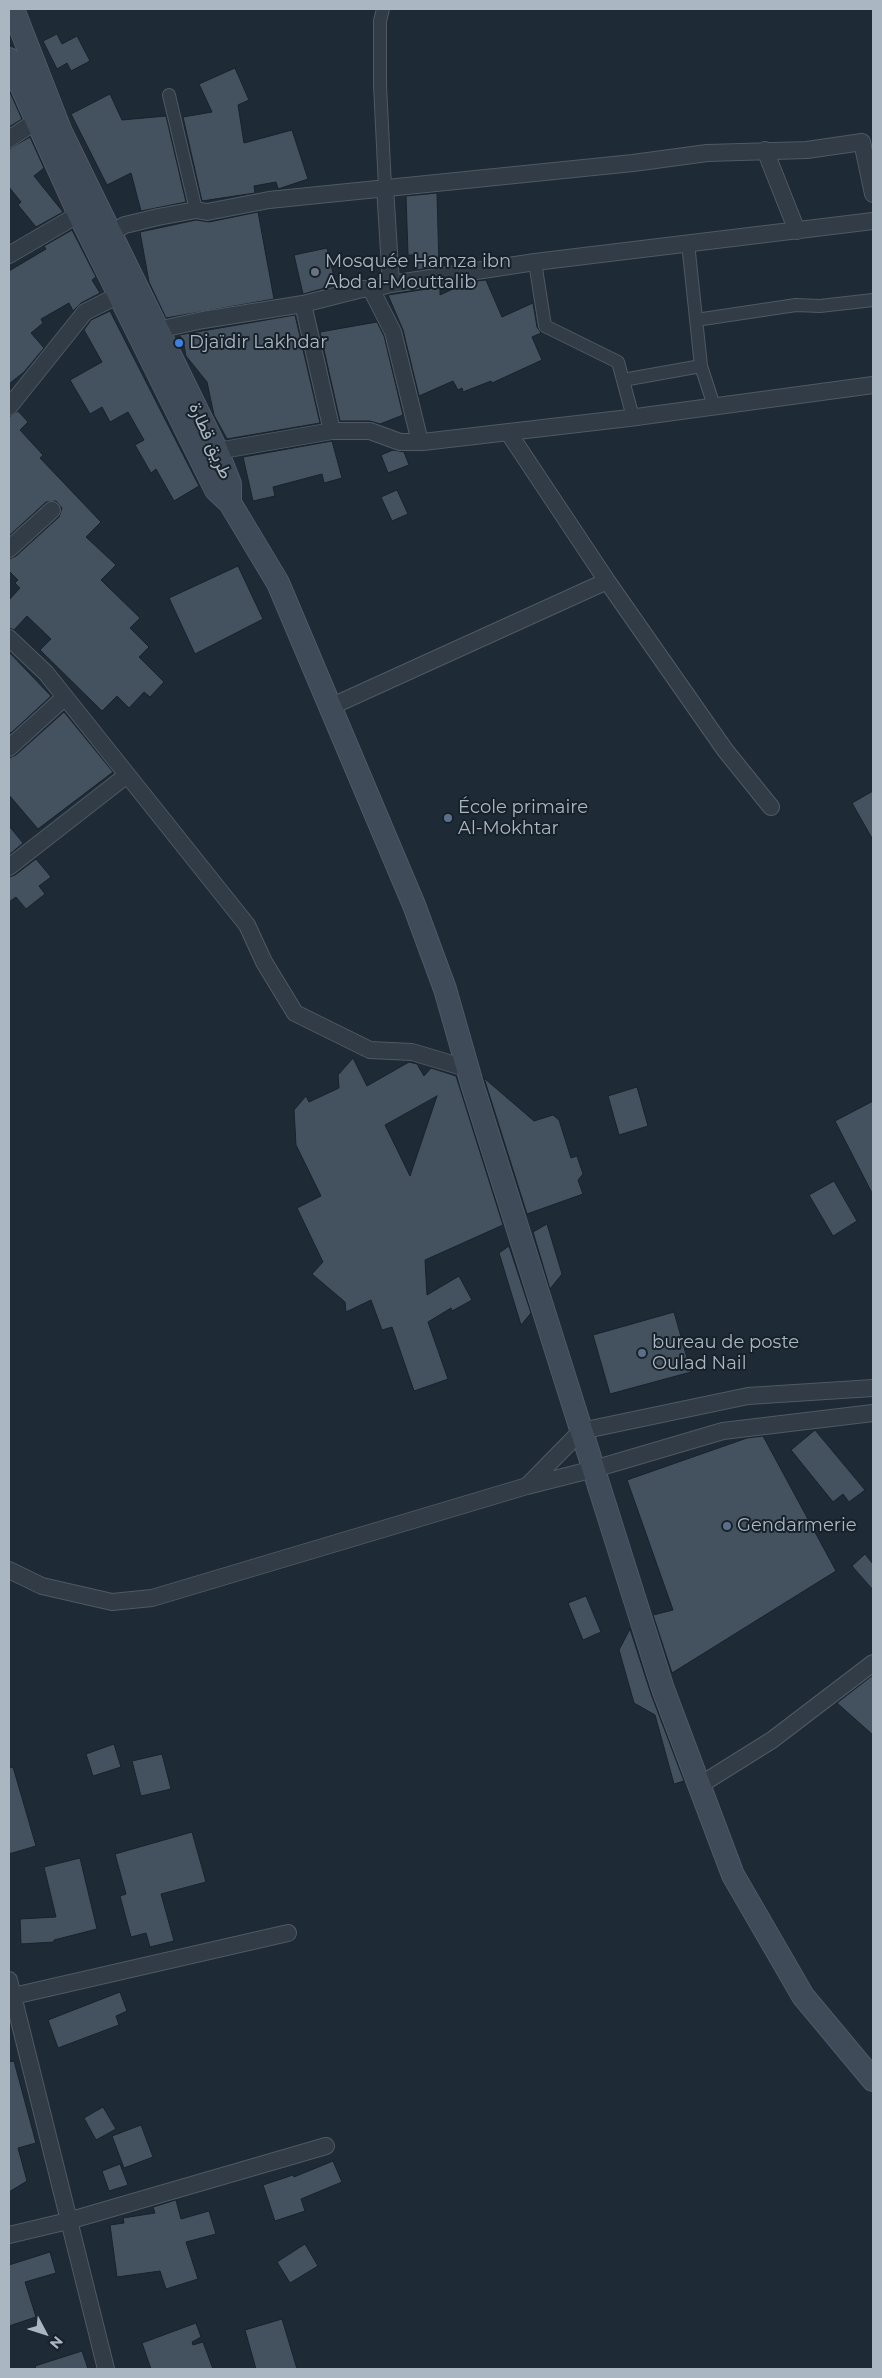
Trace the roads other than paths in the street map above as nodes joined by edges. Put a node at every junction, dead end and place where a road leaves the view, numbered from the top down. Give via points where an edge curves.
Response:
1 (13, 9) edge
2 (383, 9) edge
3 (9, 60) edge
4 (169, 95) dead end
5 (36, 121) junction
6 (9, 138) edge
7 (765, 150) junction
8 (386, 187) junction
9 (873, 194) edge
10 (196, 210) junction
11 (79, 214) junction
12 (873, 220) edge
13 (797, 231) junction
14 (101, 237) junction
15 (688, 243) junction
16 (9, 255) edge
17 (536, 262) junction
18 (391, 284) junction
19 (372, 289) junction
20 (119, 294) junction
21 (873, 300) edge
22 (303, 304) junction
23 (696, 320) junction
24 (147, 332) junction
25 (701, 366) junction
26 (623, 380) junction
27 (873, 385) edge
28 (714, 406) junction
29 (9, 407) edge
30 (633, 417) junction
31 (332, 431) junction
32 (508, 432) junction
33 (420, 442) junction
34 (210, 456) junction
35 (52, 510) dead end
36 (9, 549) edge
37 (607, 581) junction
38 (9, 638) edge
39 (65, 696) junction
40 (330, 707) junction
41 (9, 746) edge
42 (127, 775) junction
43 (771, 807) dead end
44 (9, 867) edge
45 (469, 1069) junction
46 (873, 1388) edge
47 (873, 1413) edge
48 (581, 1430) junction
49 (594, 1469) junction
50 (527, 1486) junction
51 (9, 1570) edge
52 (873, 1663) edge
53 (700, 1785) junction
54 (288, 1933) dead end
55 (9, 1980) edge
56 (11, 1997) edge
57 (873, 2080) edge
58 (326, 2146) dead end
59 (68, 2221) junction
60 (9, 2235) edge
61 (106, 2369) edge

1 - 14 main road, طريق قطارة
2 - 8 street via 380,21 380,85
3 - 5 main road, طريق قطارة
4 - 10 street
5 - 6 street
5 - 11 main road, طريق قطارة
7 - 8 street via 707,153 524,175
7 - 9 street via 807,150 862,142
7 - 13 street
8 - 10 street via 269,200 207,212
8 - 18 street
10 - 14 street via 125,225
11 - 14 main road, طريق قطارة
11 - 16 street
12 - 13 street
13 - 15 street
14 - 20 main road, طريق قطارة
14 - 24 main road, طريق قطارة
15 - 17 street
15 - 23 street
17 - 18 street
17 - 26 street via 545,326 618,362
18 - 19 street
19 - 22 street
19 - 33 street via 393,332
20 - 24 main road, طريق قطارة
20 - 29 street via 85,312
21 - 23 street via 820,306 796,305
22 - 24 street
22 - 31 street
23 - 25 street
24 - 34 main road, طريق قطارة
25 - 26 street
25 - 28 street
26 - 30 street
27 - 28 street
28 - 30 street
30 - 32 street
31 - 33 street via 370,432 400,442
31 - 34 street
32 - 33 street
32 - 37 street
34 - 40 main road, طريق قطارة via 230,484 230,504 278,583
35 - 36 street
37 - 40 street
37 - 43 street via 725,750
38 - 39 street
39 - 41 street
39 - 42 street
40 - 45 main road via 414,905 445,989
42 - 44 street
42 - 45 street via 247,925 264,962 295,1013 370,1050 412,1052
45 - 48 main road
46 - 48 street via 748,1396
47 - 49 street via 723,1431
48 - 49 main road
48 - 50 street
49 - 50 street
49 - 53 main road via 663,1689
50 - 51 street via 152,1598 112,1602 42,1586
52 - 53 street via 772,1740
53 - 57 main road via 733,1875 803,1996
54 - 56 street
55 - 56 street
56 - 59 street
58 - 59 street
59 - 60 street
59 - 61 street

